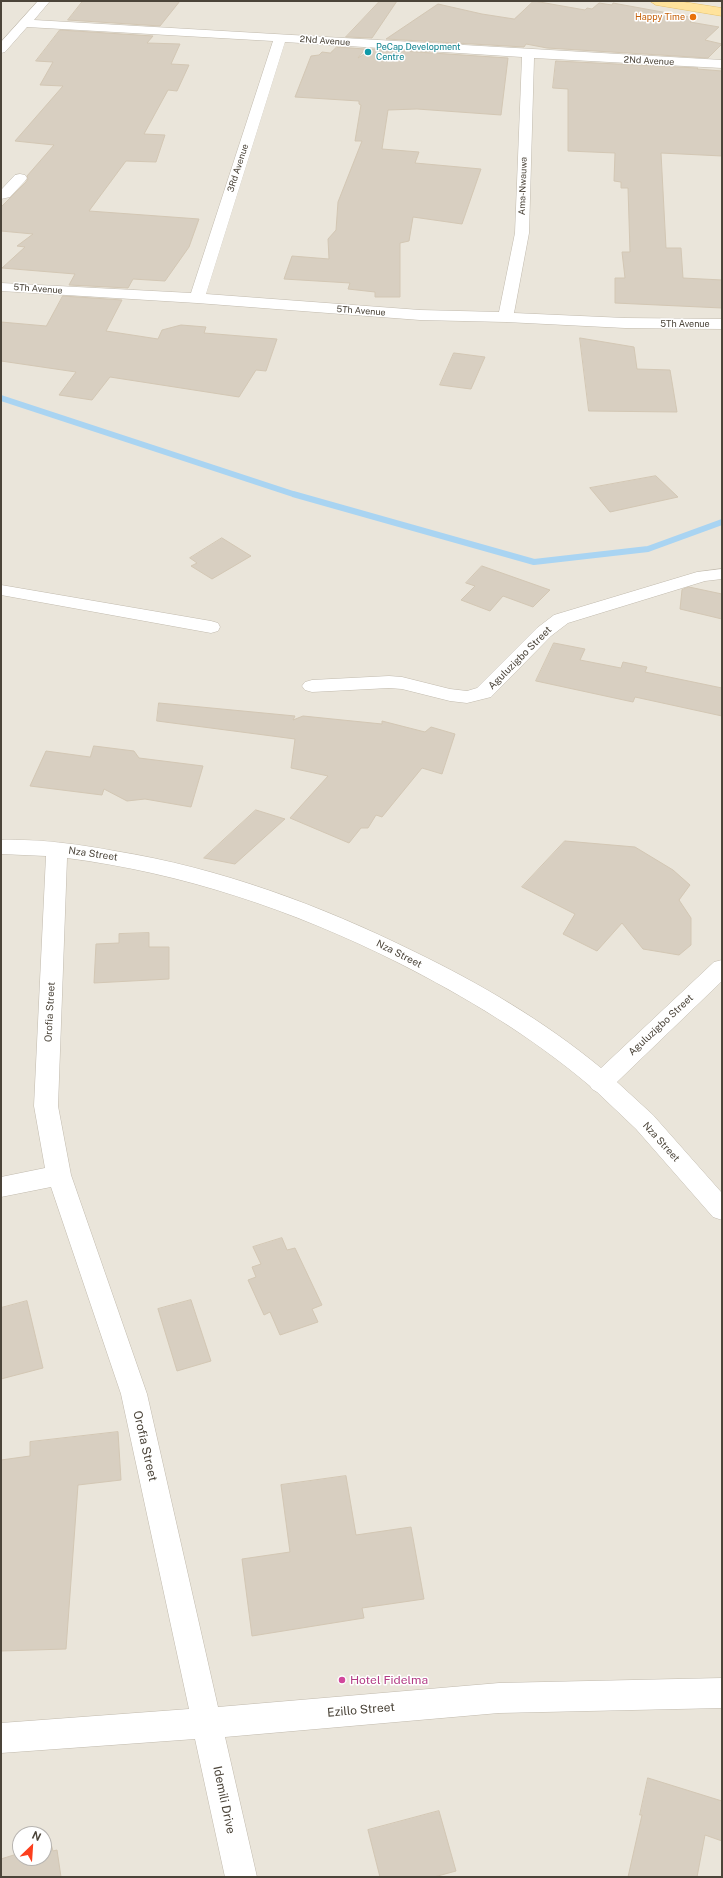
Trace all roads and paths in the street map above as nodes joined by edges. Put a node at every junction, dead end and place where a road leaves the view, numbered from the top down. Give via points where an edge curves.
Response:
1 (44, 1) edge
2 (656, 1) edge
3 (722, 12) edge
4 (24, 23) junction
5 (280, 38) junction
6 (1, 49) edge
7 (528, 54) junction
8 (722, 64) edge
9 (20, 178) dead end
10 (1, 195) edge
11 (1, 287) edge
12 (197, 298) junction
13 (506, 317) junction
14 (722, 324) edge
15 (722, 574) edge
16 (1, 590) edge
17 (211, 627) dead end
18 (312, 686) dead end
19 (1, 846) edge
20 (57, 849) junction
21 (722, 968) edge
22 (600, 1083) junction
23 (59, 1175) junction
24 (1, 1187) edge
25 (722, 1210) edge
26 (722, 1693) edge
27 (207, 1723) junction
28 (1, 1738) edge
29 (241, 1877) edge

1 - 4 street
2 - 3 main road
4 - 5 street, 2Nd Avenue
4 - 6 street
5 - 7 street, 2Nd Avenue
5 - 12 street, 3Rd Avenue
7 - 8 street, 2Nd Avenue
7 - 13 street, Ama-Nwauwa via 522,233
9 - 10 street
11 - 12 street, 5Th Avenue
12 - 13 street, 5Th Avenue via 420,315
13 - 14 street, 5Th Avenue via 625,323
15 - 18 street, Aguluzigbo Street via 703,576 561,619 544,632 484,693 468,698 402,683
16 - 17 street
19 - 20 street, Nza Street
20 - 22 street, Nza Street via 142,861 201,876 236,886 336,924 464,986 519,1020 575,1061
20 - 23 street, Orofia Street via 46,1106
21 - 22 street, Aguluzigbo Street
22 - 25 street, Nza Street via 632,1110
23 - 24 street
23 - 27 street, Orofia Street via 134,1394
26 - 27 street, Ezillo Street via 499,1698
27 - 28 street, Ezillo Street
27 - 29 street, Idemili Drive

